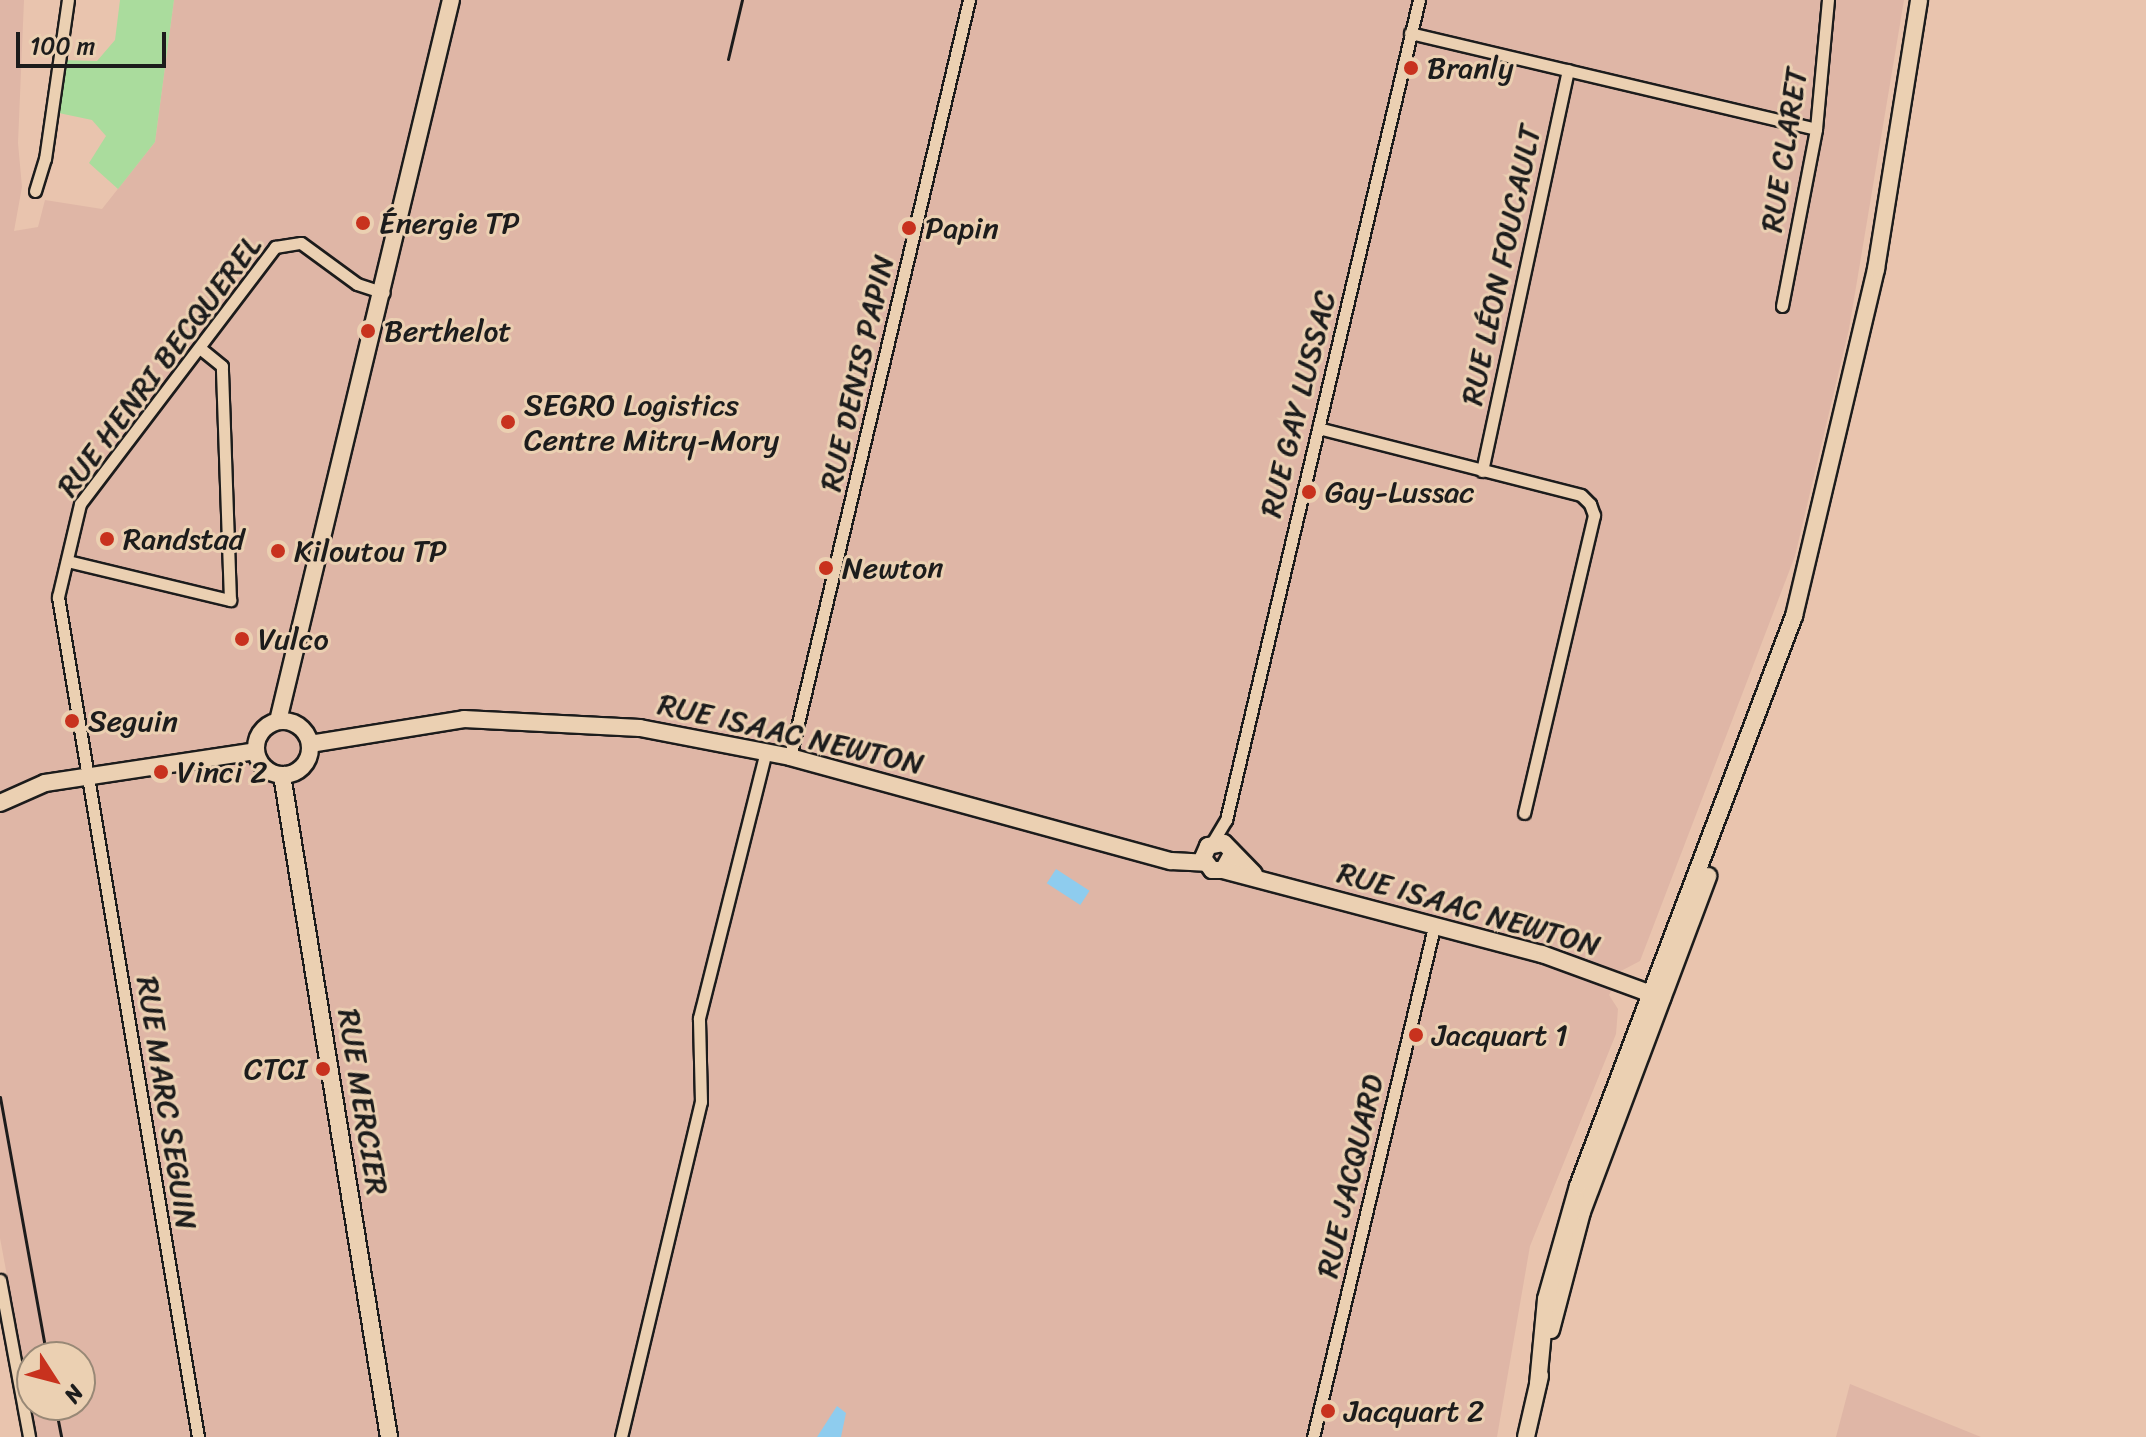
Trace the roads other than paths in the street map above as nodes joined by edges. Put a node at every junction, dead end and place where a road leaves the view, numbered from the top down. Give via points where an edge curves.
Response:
1 (68, 0) edge
2 (451, 0) edge
3 (969, 0) edge
4 (1419, 0) edge
5 (1828, 0) edge
6 (1919, 0) edge
7 (1410, 33) junction
8 (1568, 70) junction
9 (1816, 129) junction
10 (35, 191) dead end
11 (384, 293) junction
12 (1782, 306) dead end
13 (200, 348) junction
14 (1318, 428) junction
15 (1482, 471) junction
16 (67, 561) junction
17 (278, 721) junction
18 (310, 744) junction
19 (256, 751) junction
20 (766, 751) junction
21 (790, 757) junction
22 (282, 775) junction
23 (89, 776) junction
24 (0, 803) edge
25 (1524, 813) dead end
26 (1220, 847) junction
27 (1159, 855) junction
28 (1205, 863) junction
29 (1223, 870) junction
30 (1269, 884) junction
31 (1434, 927) junction
32 (1657, 996) junction
33 (0, 1280) edge
34 (29, 1437) edge
35 (198, 1437) edge
36 (389, 1437) edge
37 (621, 1437) edge
38 (1313, 1437) edge
39 (1526, 1437) edge

1 - 10 street via 45,159
2 - 11 street
3 - 21 street, RUE DENIS PAPIN
4 - 7 street, RUE GAY LUSSAC
5 - 9 street, RUE CLARET
6 - 32 street via 1876,269 1794,616
7 - 8 street
7 - 14 street, RUE GAY LUSSAC
8 - 9 street
8 - 15 street, RUE LÉON FOUCAULT
9 - 12 street, RUE CLARET
11 - 13 street, RUE HENRI BECQUEREL via 357,284 301,243 280,243
11 - 17 street
13 - 16 street, RUE HENRI BECQUEREL via 80,504
13 - 16 street via 222,366 230,600
14 - 15 street
14 - 26 street, RUE GAY LUSSAC
15 - 25 street via 1581,495 1594,515
16 - 23 street, RUE HENRI BECQUEREL via 58,597
17 - 18 street via 295,723
17 - 19 street via 262,730
18 - 20 street, RUE ISAAC NEWTON via 464,719 640,728
18 - 22 street via 306,762
19 - 22 street via 266,770
19 - 23 street
20 - 21 street, RUE ISAAC NEWTON
20 - 37 street via 699,1018 701,1102
21 - 27 street, RUE ISAAC NEWTON
22 - 36 street, RUE MERCIER
23 - 24 street via 45,783
23 - 35 street, RUE MARC SEGUIN
26 - 27 street, RUE ISAAC NEWTON
26 - 28 street
26 - 29 street
26 - 30 street, RUE ISAAC NEWTON
27 - 28 street, RUE ISAAC NEWTON
28 - 29 street, RUE ISAAC NEWTON
29 - 30 street, RUE ISAAC NEWTON
30 - 31 street, RUE ISAAC NEWTON
31 - 32 street, RUE ISAAC NEWTON via 1542,954
31 - 38 street, RUE JACQUARD
32 - 39 street via 1557,1248
33 - 34 street

